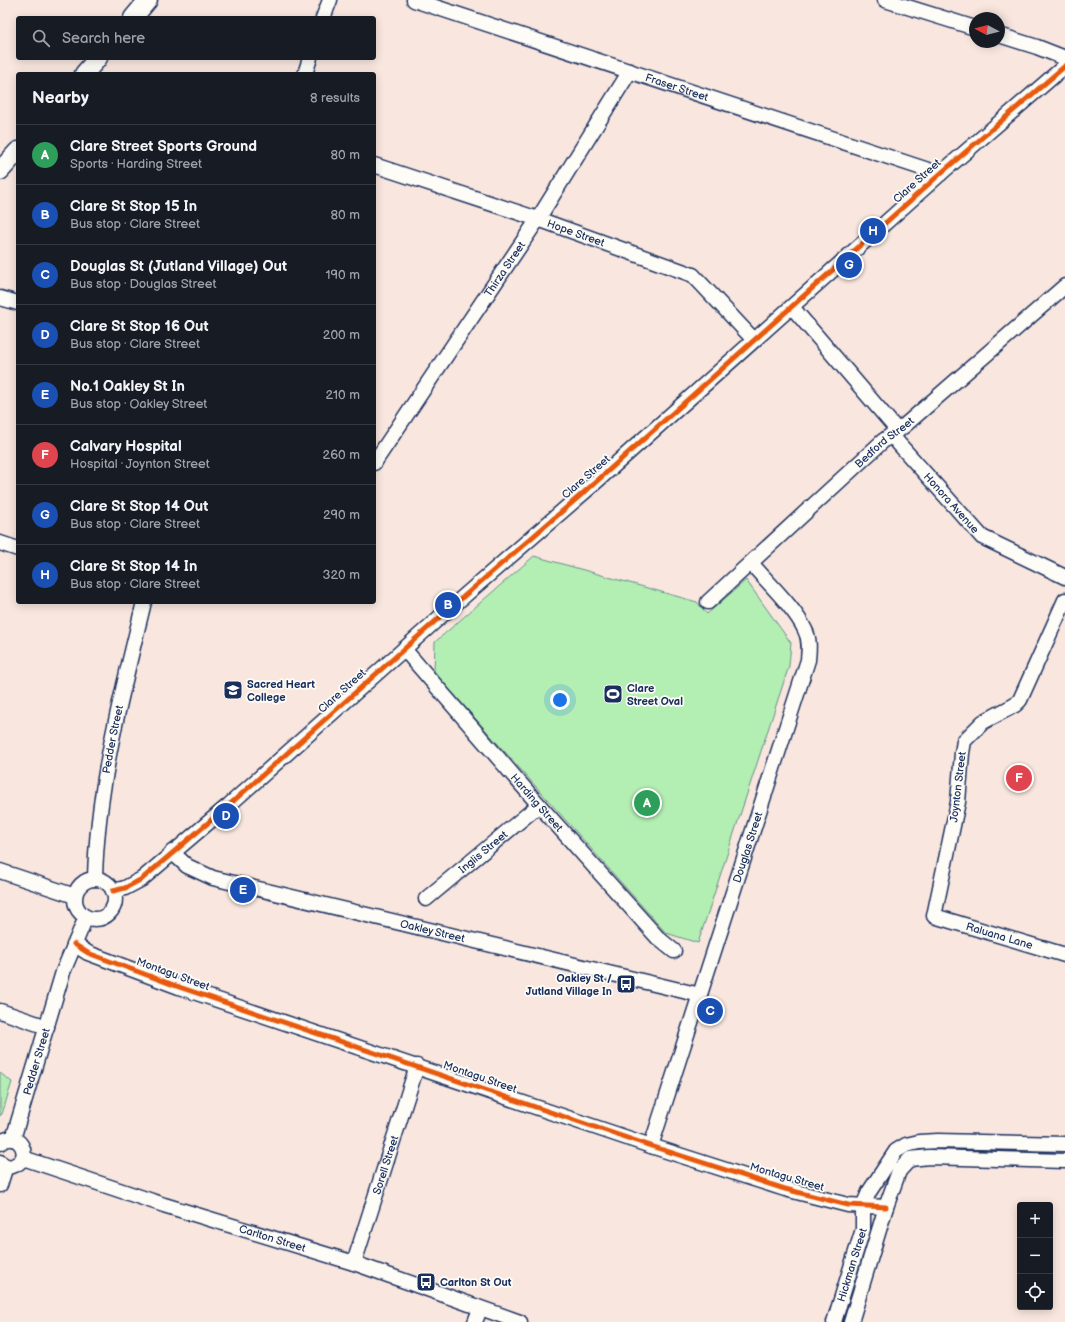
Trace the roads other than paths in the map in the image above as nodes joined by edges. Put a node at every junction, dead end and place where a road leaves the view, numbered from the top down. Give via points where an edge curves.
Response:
1 (148, 0) edge
2 (330, 0) edge
3 (414, 0) edge
4 (885, 0) edge
5 (135, 16) edge
6 (324, 16) edge
7 (969, 26) edge
8 (1005, 37) edge
9 (1065, 58) edge
10 (96, 60) edge
11 (309, 60) edge
12 (1065, 66) edge
13 (630, 71) junction
14 (86, 72) edge
15 (306, 72) edge
16 (16, 153) edge
17 (376, 165) edge
18 (0, 172) edge
19 (940, 174) junction
20 (538, 219) junction
21 (1065, 286) edge
22 (0, 298) edge
23 (16, 302) edge
24 (792, 307) junction
25 (754, 340) junction
26 (894, 433) junction
27 (376, 460) edge
28 (0, 543) edge
29 (16, 548) edge
30 (751, 563) junction
31 (1065, 577) edge
32 (1065, 600) edge
33 (708, 602) dead end
34 (144, 604) edge
35 (404, 649) junction
36 (539, 805) junction
37 (172, 852) junction
38 (0, 871) edge
39 (95, 879) junction
40 (113, 890) junction
41 (75, 896) junction
42 (426, 899) dead end
43 (934, 916) joint
44 (86, 917) junction
45 (74, 944) junction
46 (674, 951) dead end
47 (1065, 956) edge
48 (700, 995) junction
49 (0, 1011) edge
50 (47, 1027) junction
51 (417, 1066) junction
52 (7, 1141) edge
53 (1065, 1144) edge
54 (651, 1146) junction
55 (23, 1158) junction
56 (1065, 1161) edge
57 (3, 1164) edge
58 (0, 1185) edge
59 (863, 1206) junction
60 (886, 1207) junction
61 (354, 1263) junction
62 (480, 1309) junction
63 (475, 1322) edge
64 (520, 1322) edge
65 (834, 1322) edge
66 (851, 1322) edge

1 - 5 main road
2 - 6 street
3 - 13 street, Fraser Street
4 - 7 street
8 - 9 street
10 - 14 main road
11 - 15 street
12 - 19 street, Clare Street
13 - 19 street, Fraser Street
13 - 20 street, Thirza Street
16 - 18 main road
17 - 20 street, Hope Street
19 - 24 street, Clare Street
20 - 25 street, Hope Street via 693,275
20 - 27 street, Thirza Street
21 - 26 street, Bedford Street
22 - 23 street
24 - 25 street, Clare Street
24 - 26 street, Honora Avenue
25 - 35 street, Clare Street
26 - 30 street, Bedford Street
26 - 31 street, Honora Avenue via 982,538
28 - 29 street
30 - 33 street, Bedford Street
30 - 48 street, Douglas Street via 806,631 808,660
32 - 43 street, Joynton Street via 1020,700 983,722 964,741 958,802
34 - 39 street, Pedder Street via 113,733 96,840
35 - 36 street, Harding Street
35 - 37 street, Clare Street via 229,805
36 - 42 street, Inglis Street
36 - 46 street, Harding Street via 658,938
37 - 40 street, Clare Street via 142,879 125,888
37 - 48 street, Oakley Street via 187,866 213,878
38 - 41 street
39 - 40 street via 105,882
39 - 41 street via 80,886
40 - 44 street via 114,902 109,913 98,919
41 - 44 street via 77,909
43 - 47 street, Raluana Lane
44 - 45 street, Pedder Street
45 - 50 street, Pedder Street
45 - 51 street, Montagu Street via 88,953 179,987
48 - 54 street, Douglas Street
49 - 50 street
50 - 52 street, Pedder Street
51 - 54 street, Montagu Street
51 - 61 street, Sorell Street
52 - 55 street via 22,1146
53 - 59 street via 960,1140 906,1145 888,1160
54 - 59 street, Montagu Street via 785,1189 848,1205
55 - 57 street via 14,1166
55 - 61 street, Carlton Street via 164,1205
56 - 60 street via 929,1157 910,1159 899,1171
57 - 58 street
59 - 60 street, Montagu Street
59 - 65 street, Hickman Street via 863,1229
60 - 66 street, Hickman Street
61 - 62 street, Carlton Street
62 - 63 street
62 - 64 street, Carlton Street

